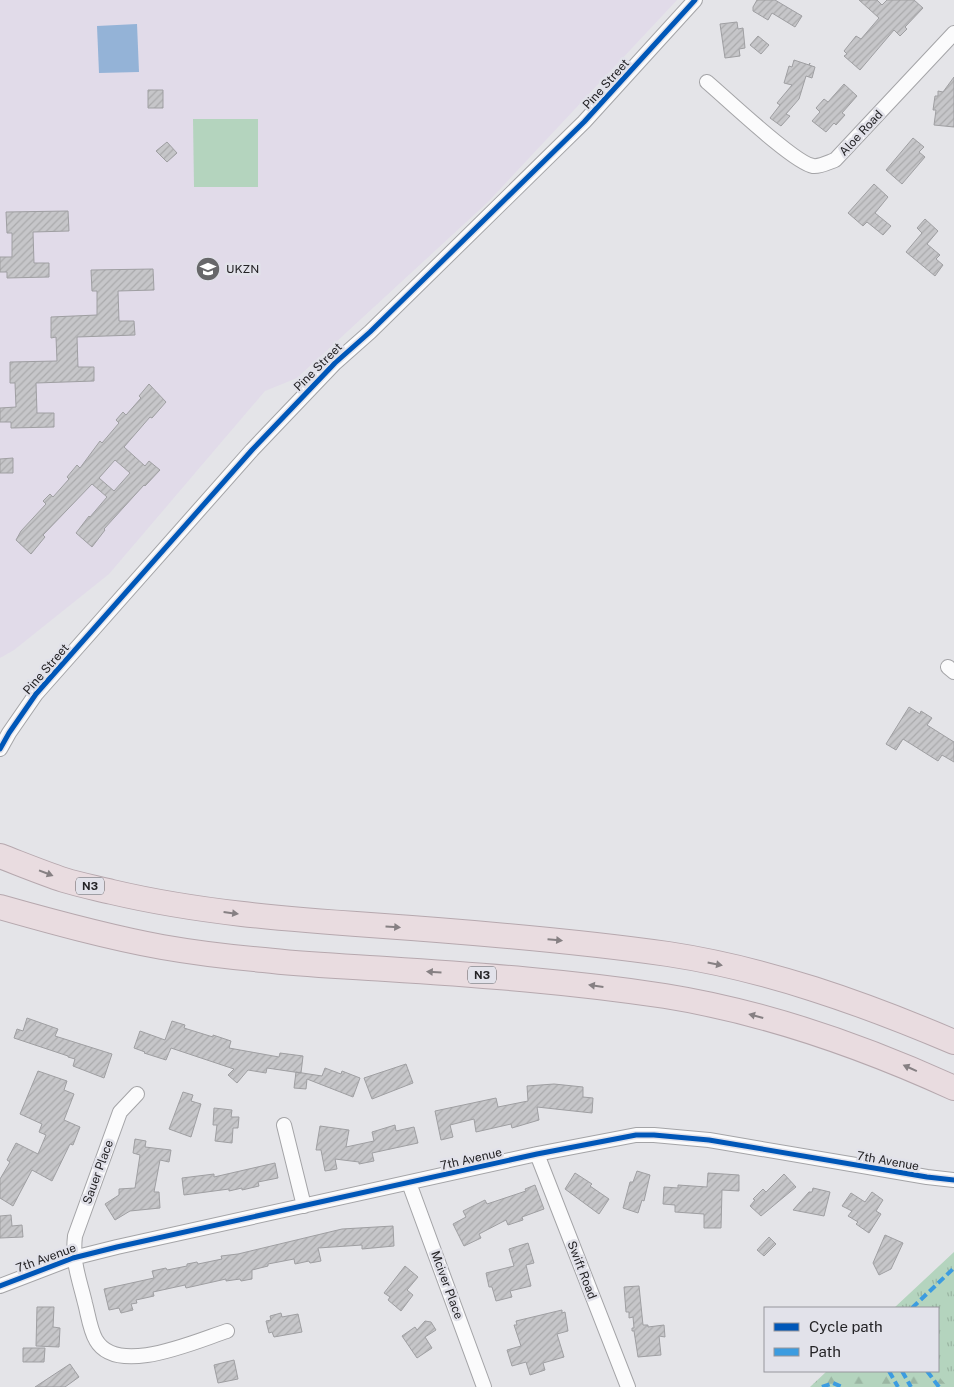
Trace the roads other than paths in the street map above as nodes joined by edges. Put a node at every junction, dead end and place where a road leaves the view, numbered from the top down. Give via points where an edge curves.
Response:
1 (695, 0) edge
2 (954, 32) edge
3 (707, 82) dead end
4 (0, 749) edge
5 (0, 856) edge
6 (0, 906) edge
7 (954, 1042) edge
8 (954, 1088) edge
9 (137, 1094) dead end
10 (284, 1125) dead end
11 (537, 1154) junction
12 (954, 1180) edge
13 (409, 1183) junction
14 (304, 1206) junction
15 (73, 1258) junction
16 (0, 1286) edge
17 (227, 1331) dead end
18 (484, 1387) edge
19 (628, 1387) edge

1 - 4 street, Pine Street via 584,122 335,363 252,450 36,694
2 - 3 street, Aloe Road via 835,160 823,164 813,166 790,154
5 -> 7 highway, N3 via 66,881 183,907 283,919 566,941 670,954 793,982 853,1001
8 -> 6 highway, N3 via 902,1064 804,1029 667,997 584,984 257,960 162,947
9 - 15 street, Sauer Place via 120,1112 75,1236
10 - 14 street
11 - 12 street, 7th Avenue via 626,1137 654,1135 709,1140
11 - 13 street, 7th Avenue
11 - 19 street, Swift Road
13 - 14 street, 7th Avenue
13 - 18 street, Mciver Place
14 - 15 street, 7th Avenue
15 - 16 street, 7th Avenue
15 - 17 street via 95,1339 104,1350 129,1357 160,1352

